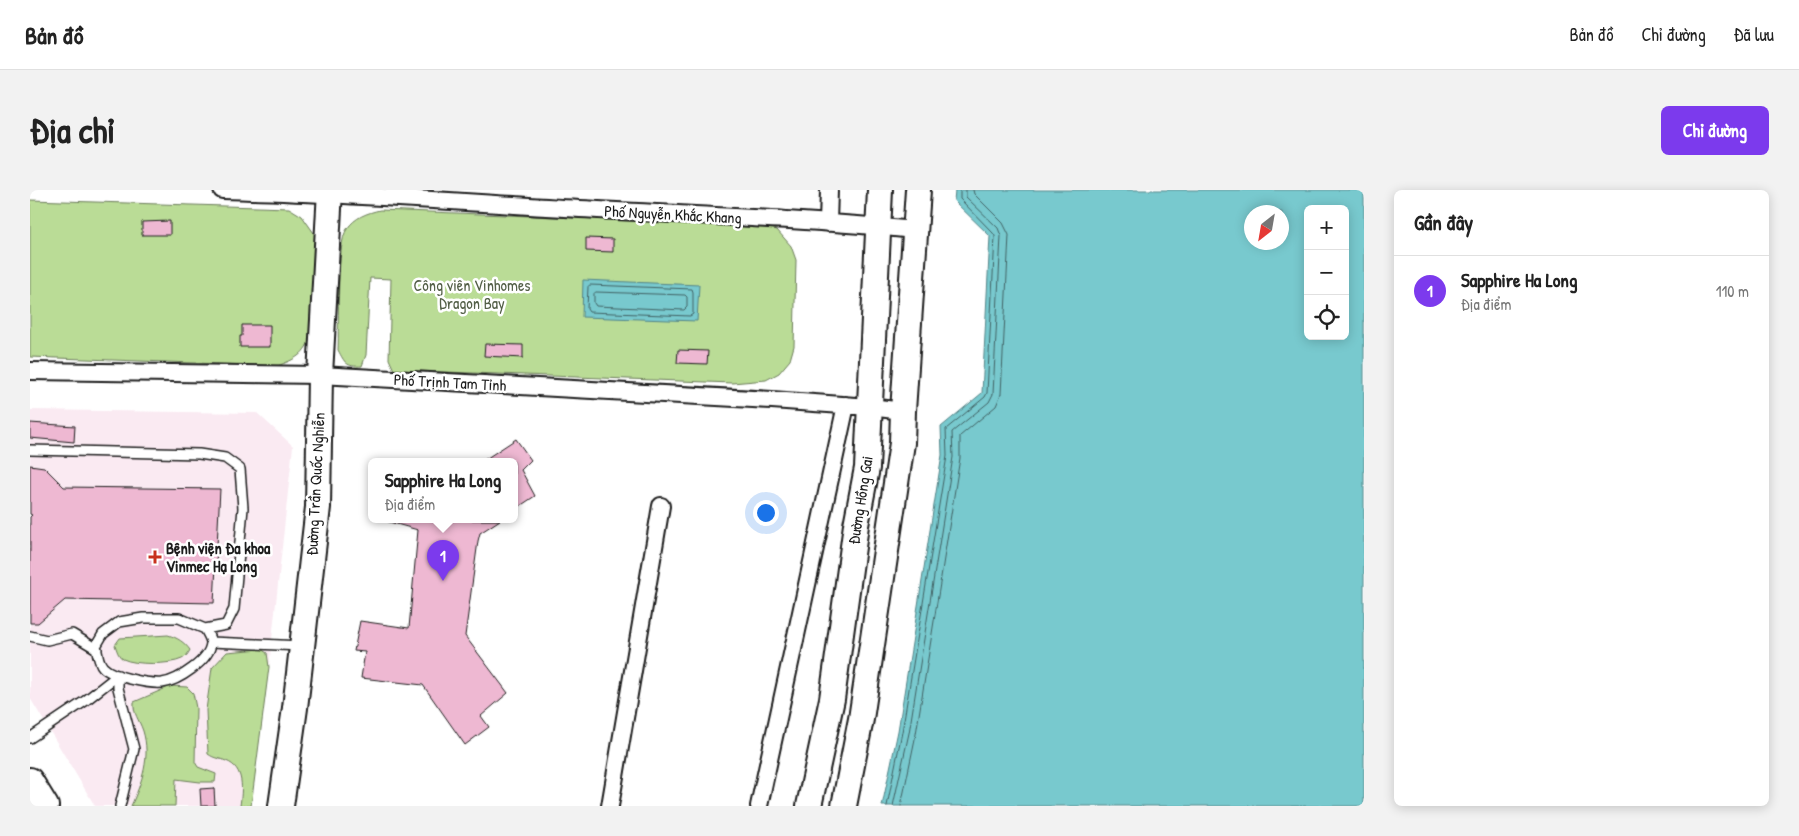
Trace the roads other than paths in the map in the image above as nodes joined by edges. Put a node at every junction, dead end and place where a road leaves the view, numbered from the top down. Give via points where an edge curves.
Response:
1 (222, 190) edge
2 (829, 190) edge
3 (880, 190) edge
4 (918, 190) edge
5 (330, 192) edge
6 (466, 196) edge
7 (486, 197) edge
8 (828, 223) junction
9 (879, 227) junction
10 (915, 230) junction
11 (30, 371) edge
12 (320, 375) junction
13 (846, 405) junction
14 (870, 406) junction
15 (903, 411) junction
16 (30, 450) edge
17 (661, 506) dead end
18 (205, 629) junction
19 (30, 636) edge
20 (211, 642) junction
21 (302, 646) junction
22 (97, 649) junction
23 (118, 675) junction
24 (30, 738) edge
25 (30, 780) edge
26 (46, 806) edge
27 (120, 806) edge
28 (281, 806) edge
29 (610, 806) edge
30 (759, 806) edge
31 (809, 806) edge
32 (844, 806) edge

1 - 5 street, Phố Nguyễn Khắc Khang
2 - 8 street
3 - 9 street, Đường Hồng Gai
4 - 10 street, Đường Hồng Gai
5 - 6 street, Phố Nguyễn Khắc Khang
5 - 12 street, Đường Trần Quốc Nghiễn
6 - 7 street, Phố Nguyễn Khắc Khang
7 - 8 street, Phố Nguyễn Khắc Khang
8 - 9 street, Phố Nguyễn Khắc Khang
9 - 10 street, Phố Nguyễn Khắc Khang
9 - 14 street, Đường Hồng Gai
10 - 15 street, Đường Hồng Gai
11 - 12 street, Phố Trịnh Tam Tỉnh
12 - 13 street, Phố Trịnh Tam Tỉnh
12 - 21 street, Đường Trần Quốc Nghiễn via 318,506
13 - 14 street, Phố Trịnh Tam Tỉnh
13 - 30 street
14 - 15 street
14 - 31 street, Đường Hồng Gai via 867,468 832,699
15 - 32 street, Đường Hồng Gai via 902,443 889,532 861,719
16 - 18 lane via 199,454 225,458 240,469 243,508 234,609 226,625
17 - 29 street
18 - 20 lane
18 - 22 lane via 179,618 119,622 103,634
19 - 22 lane via 47,640 72,634
20 - 21 lane
20 - 23 lane via 207,656 199,663 164,683
21 - 28 street, Đường Trần Quốc Nghiễn
22 - 23 lane via 102,666
23 - 24 lane
23 - 27 lane via 118,688 134,749
25 - 26 street

